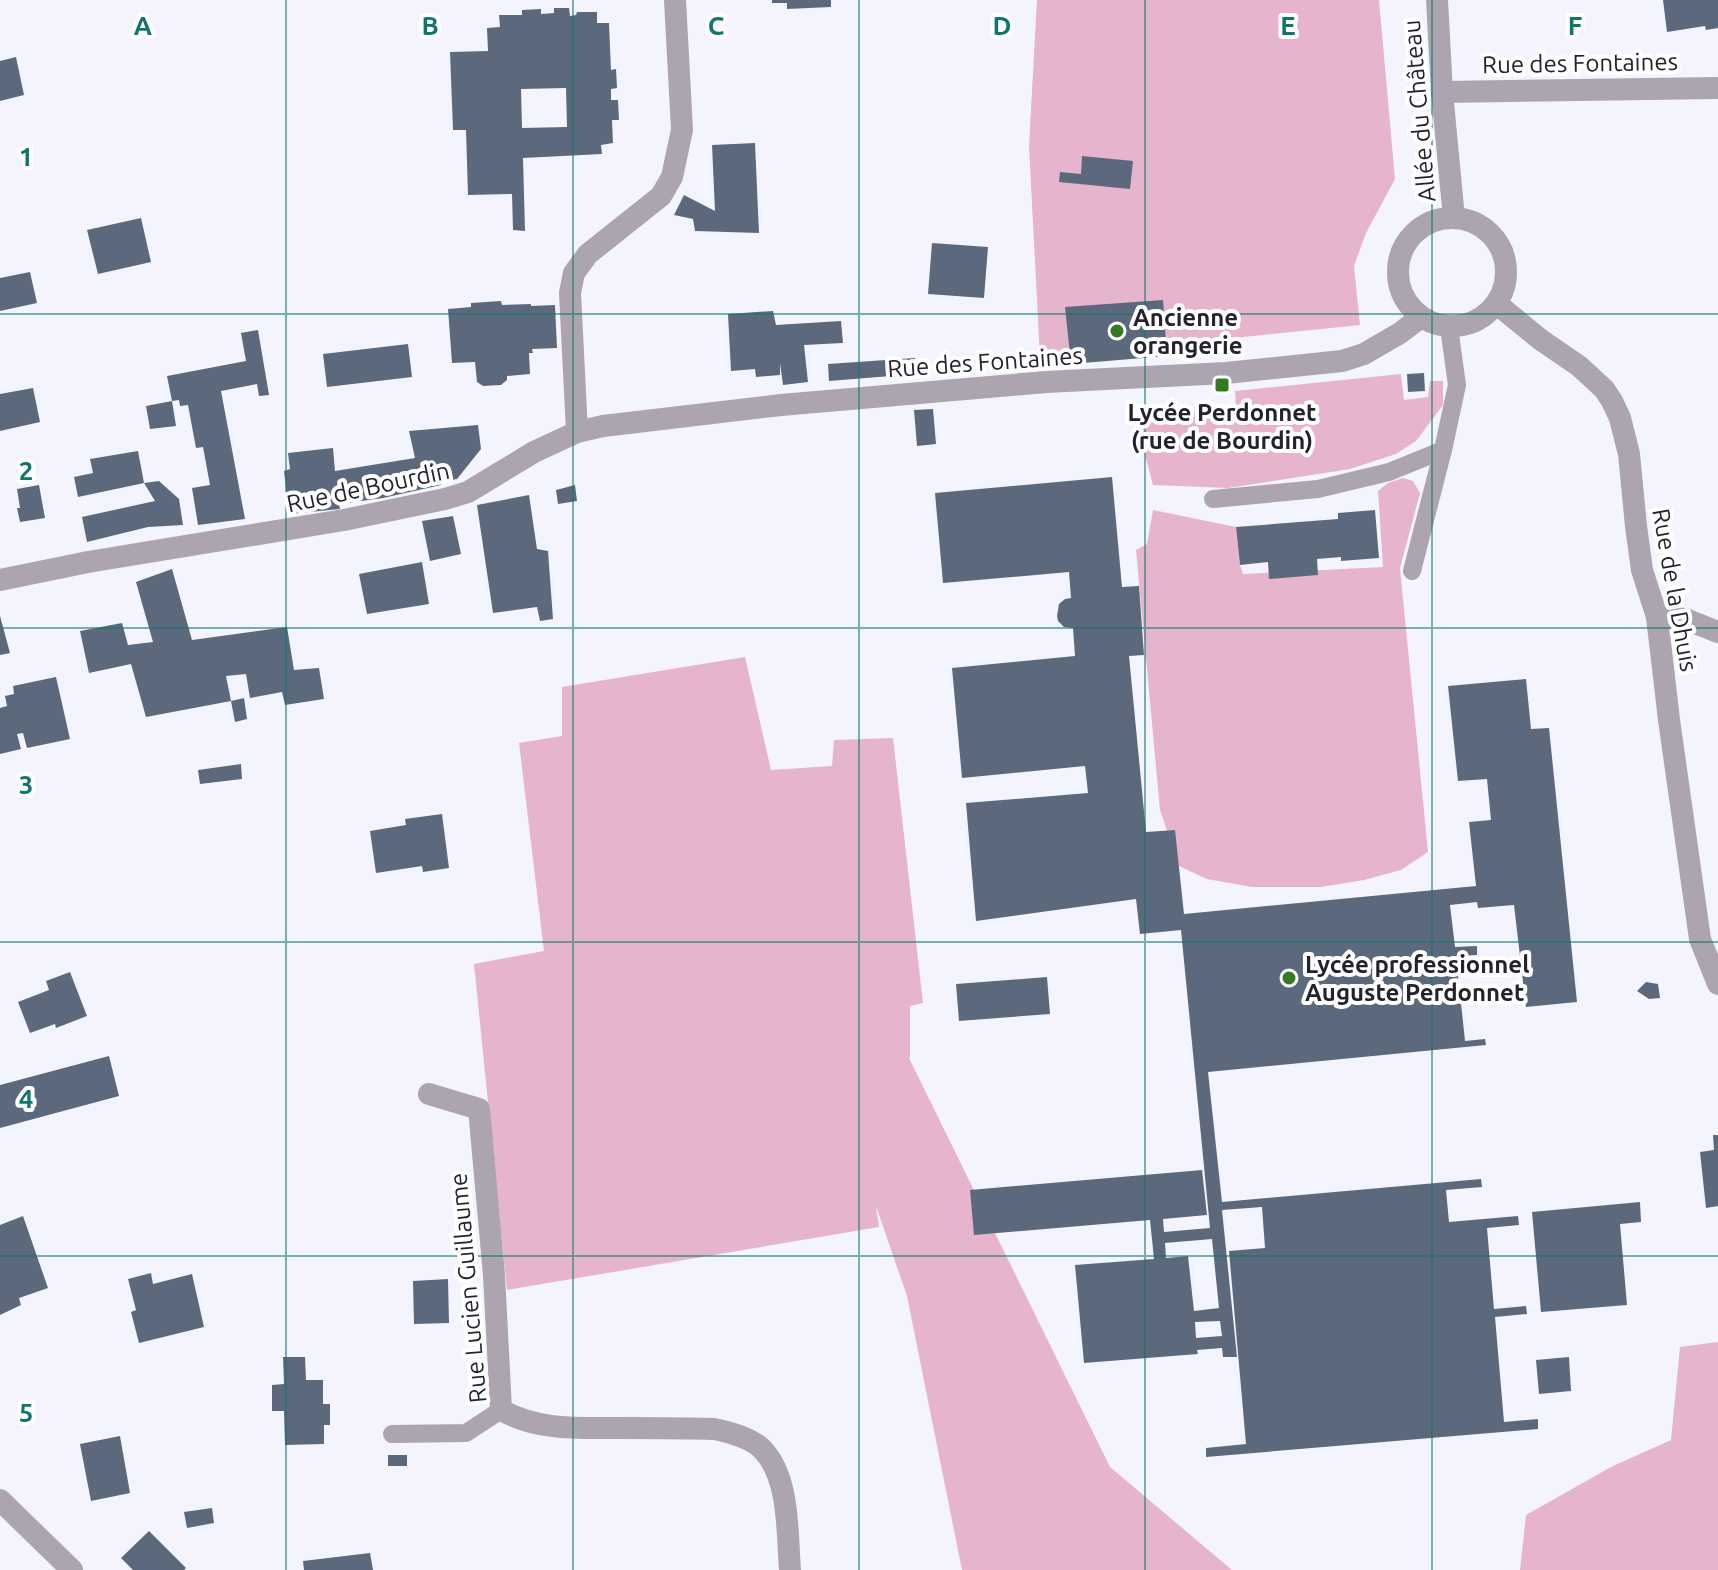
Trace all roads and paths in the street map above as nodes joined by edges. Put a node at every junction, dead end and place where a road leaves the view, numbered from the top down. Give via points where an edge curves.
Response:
1 (675, 0) edge
2 (1437, 0) edge
3 (1718, 88) edge
4 (1442, 92) junction
5 (1454, 218) junction
6 (1497, 304) junction
7 (1421, 317) junction
8 (1449, 327) junction
9 (781, 405) joint
10 (577, 432) junction
11 (1443, 450) junction
12 (1213, 499) dead end
13 (1412, 571) dead end
14 (0, 580) edge
15 (1657, 617) junction
16 (1718, 632) edge
17 (1718, 984) edge
18 (429, 1094) dead end
19 (501, 1410) junction
20 (392, 1434) dead end
21 (0, 1500) edge
22 (72, 1570) edge
23 (790, 1570) edge

1 - 10 street via 682,130 672,177 661,196 588,254 574,273 570,293
2 - 4 street, Allée du Château
3 - 4 street, Rue des Fontaines
4 - 5 street, Allée du Château
5 - 6 street via 1471,221 1497,241 1507,273
5 - 7 street via 1421,228 1400,255 1400,290
6 - 8 street via 1468,325
6 - 15 street, Rue de la Dhuis via 1579,366 1612,401 1626,438 1638,548
7 - 8 street
7 - 9 street, Rue des Fontaines via 1364,354 1342,361
8 - 11 lane via 1457,385
9 - 10 street, Rue de Bourdin
10 - 14 street, Rue de Bourdin via 468,492 445,499
11 - 12 lane via 1389,472 1318,489
11 - 13 lane
15 - 16 street via 1685,619
15 - 17 street, Rue de la Dhuis via 1700,939
18 - 19 street, Rue Lucien Guillaume via 479,1109
19 - 20 lane via 466,1433
19 - 23 street, Rue Lucien Guillaume via 531,1423 564,1428 714,1429 760,1447 780,1476
21 - 22 street

